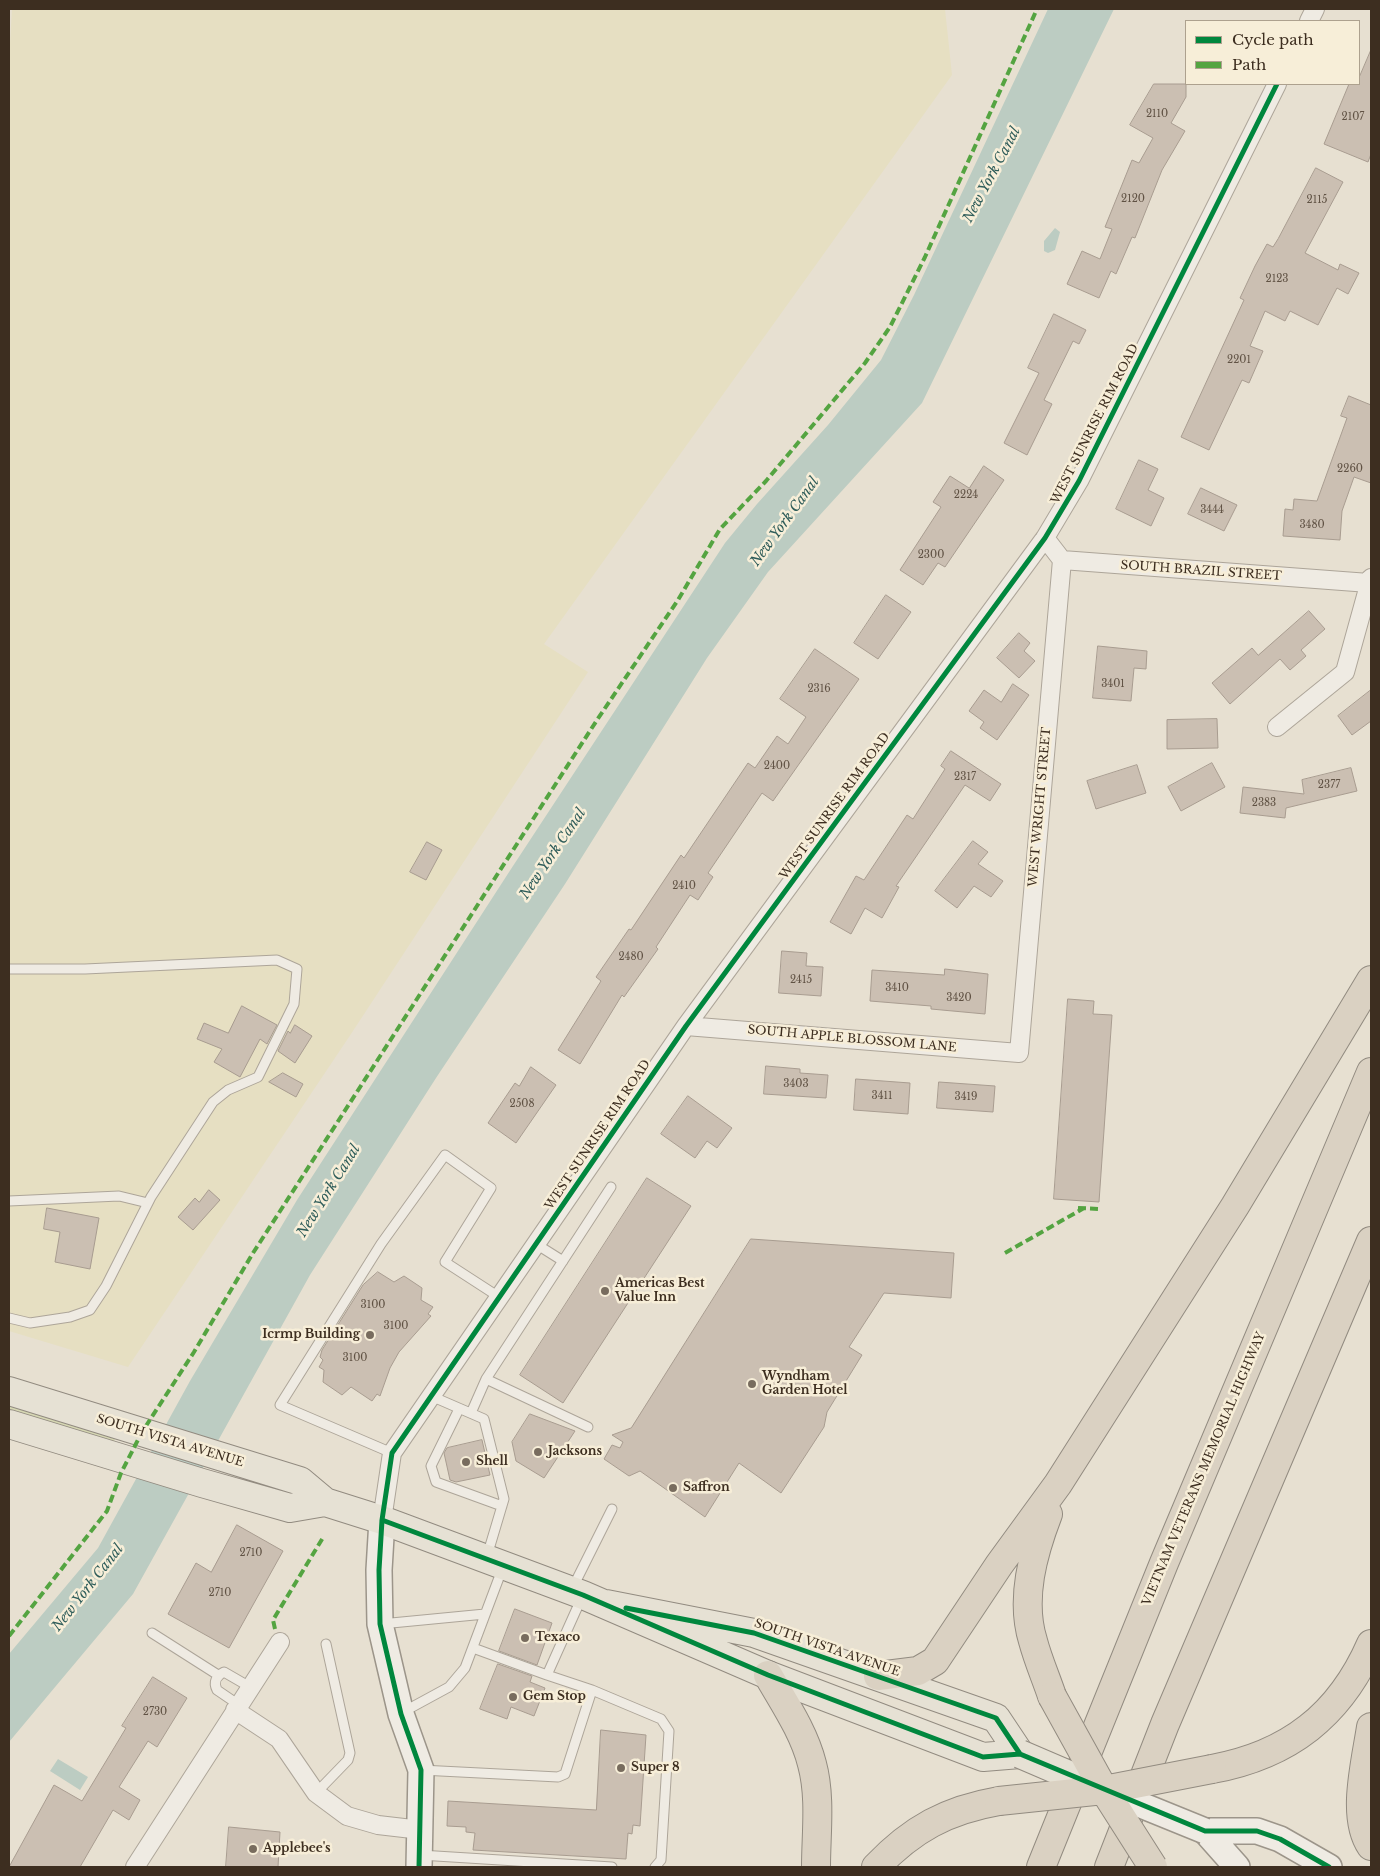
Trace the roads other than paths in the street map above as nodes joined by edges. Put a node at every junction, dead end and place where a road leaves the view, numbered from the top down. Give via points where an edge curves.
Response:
1 (1277, 85) edge
2 (1045, 538) junction
3 (1062, 560) junction
4 (1370, 580) edge
5 (1277, 727) dead end
6 (9, 969) edge
7 (1371, 980) edge
8 (686, 1026) junction
9 (1019, 1053) joint
10 (1371, 1072) edge
11 (611, 1187) dead end
12 (9, 1201) edge
13 (148, 1203) junction
14 (1371, 1241) edge
15 (536, 1244) junction
16 (563, 1261) junction
17 (499, 1297) junction
18 (9, 1318) edge
19 (486, 1379) junction
20 (9, 1391) edge
21 (431, 1396) junction
22 (459, 1409) junction
23 (471, 1413) junction
24 (9, 1424) edge
25 (588, 1427) dead end
26 (392, 1453) junction
27 (1058, 1484) junction
28 (325, 1502) junction
29 (502, 1506) junction
30 (612, 1509) dead end
31 (382, 1520) junction
32 (495, 1562) junction
33 (587, 1596) junction
34 (485, 1614) junction
35 (380, 1624) junction
36 (152, 1633) dead end
37 (280, 1642) dead end
38 (326, 1644) dead end
39 (1371, 1644) edge
40 (472, 1648) junction
41 (768, 1674) junction
42 (218, 1675) junction
43 (547, 1675) junction
44 (878, 1676) junction
45 (250, 1687) junction
46 (592, 1690) junction
47 (237, 1708) junction
48 (401, 1714) junction
49 (1371, 1727) edge
50 (1020, 1754) junction
51 (1086, 1755) junction
52 (421, 1770) junction
53 (1104, 1790) junction
54 (316, 1793) junction
55 (421, 1830) junction
56 (1205, 1831) junction
57 (1371, 1846) edge
58 (419, 1861) edge
59 (135, 1867) edge
60 (612, 1867) edge
61 (655, 1867) edge
62 (816, 1867) edge
63 (876, 1867) edge
64 (1041, 1867) edge
65 (1109, 1867) edge
66 (1153, 1867) edge
67 (1237, 1867) edge
68 (1329, 1867) edge

1 - 2 street, WEST SUNRISE RIM ROAD via 1079,481
2 - 3 street
2 - 8 street, WEST SUNRISE RIM ROAD
3 - 4 street, SOUTH BRAZIL STREET
3 - 9 street, WEST WRIGHT STREET
4 - 5 street via 1345,672
6 - 13 lane via 84,969 277,960 297,969 294,1004 258,1077 228,1090 213,1102
7 - 27 highway via 1235,1206
8 - 9 street, SOUTH APPLE BLOSSOM LANE
8 - 15 street, WEST SUNRISE RIM ROAD
10 - 51 highway, VIETNAM VETERANS MEMORIAL HIGHWAY
11 - 16 lane
12 - 13 lane via 118,1196
13 - 18 lane via 106,1286 90,1310 70,1317 30,1323
14 - 65 highway via 1165,1724
15 - 16 lane
15 - 17 street, WEST SUNRISE RIM ROAD
16 - 19 lane
17 - 21 street, WEST SUNRISE RIM ROAD
17 - 26 lane via 445,1262 491,1188 445,1154 381,1244 280,1405
19 - 23 lane
19 - 25 lane
20 - 28 main road, SOUTH VISTA AVENUE via 300,1481
21 - 22 lane
21 - 26 street, WEST SUNRISE RIM ROAD
22 - 23 lane
22 - 29 lane via 430,1466 436,1482
23 - 29 lane via 484,1419 504,1499
24 - 28 main road, SOUTH VISTA AVENUE via 290,1508
26 - 31 street, WEST SUNRISE RIM ROAD
27 - 44 highway via 935,1661 918,1671
27 - 51 highway, bridge via 1034,1551 1030,1579 1032,1640 1052,1696
28 - 31 main road, SOUTH VISTA AVENUE
29 - 32 lane
30 - 33 lane
31 - 32 main road, SOUTH VISTA AVENUE
31 - 35 street
32 - 33 main road, SOUTH VISTA AVENUE
32 - 34 lane
33 - 41 main road, SOUTH VISTA AVENUE
33 - 43 lane
33 - 44 main road, SOUTH VISTA AVENUE via 754,1633
34 - 35 lane
34 - 40 lane
35 - 48 street
36 - 42 lane
37 - 45 street
38 - 54 lane via 350,1753 348,1760
39 - 53 highway, bridge via 1359,1672 1318,1721 1291,1741 1234,1765
40 - 43 lane
40 - 48 lane via 465,1668 449,1687
41 - 50 main road, SOUTH VISTA AVENUE via 983,1757
41 - 62 highway via 802,1736 812,1764 816,1793
42 - 45 lane via 224,1672
42 - 47 lane via 216,1690
43 - 46 lane
44 - 50 main road, SOUTH VISTA AVENUE via 996,1718
45 - 47 street
46 - 52 lane via 565,1774 558,1777
46 - 61 lane via 661,1720 669,1731 662,1860
47 - 54 street via 279,1740
47 - 59 street
48 - 52 street
49 - 57 highway via 1361,1800 1365,1837
50 - 53 main road, SOUTH VISTA AVENUE, bridge
51 - 53 highway, bridge
51 - 64 highway, VIETNAM VETERANS MEMORIAL HIGHWAY
52 - 55 street
53 - 56 street, SOUTH VISTA AVENUE, bridge
53 - 63 highway, bridge via 974,1805 926,1824 894,1848
53 - 66 highway, bridge
54 - 55 street via 347,1816 378,1826
55 - 58 street
56 - 67 street, SOUTH VISTA AVENUE
56 - 68 street, SOUTH VISTA AVENUE via 1257,1831
58 - 60 lane

